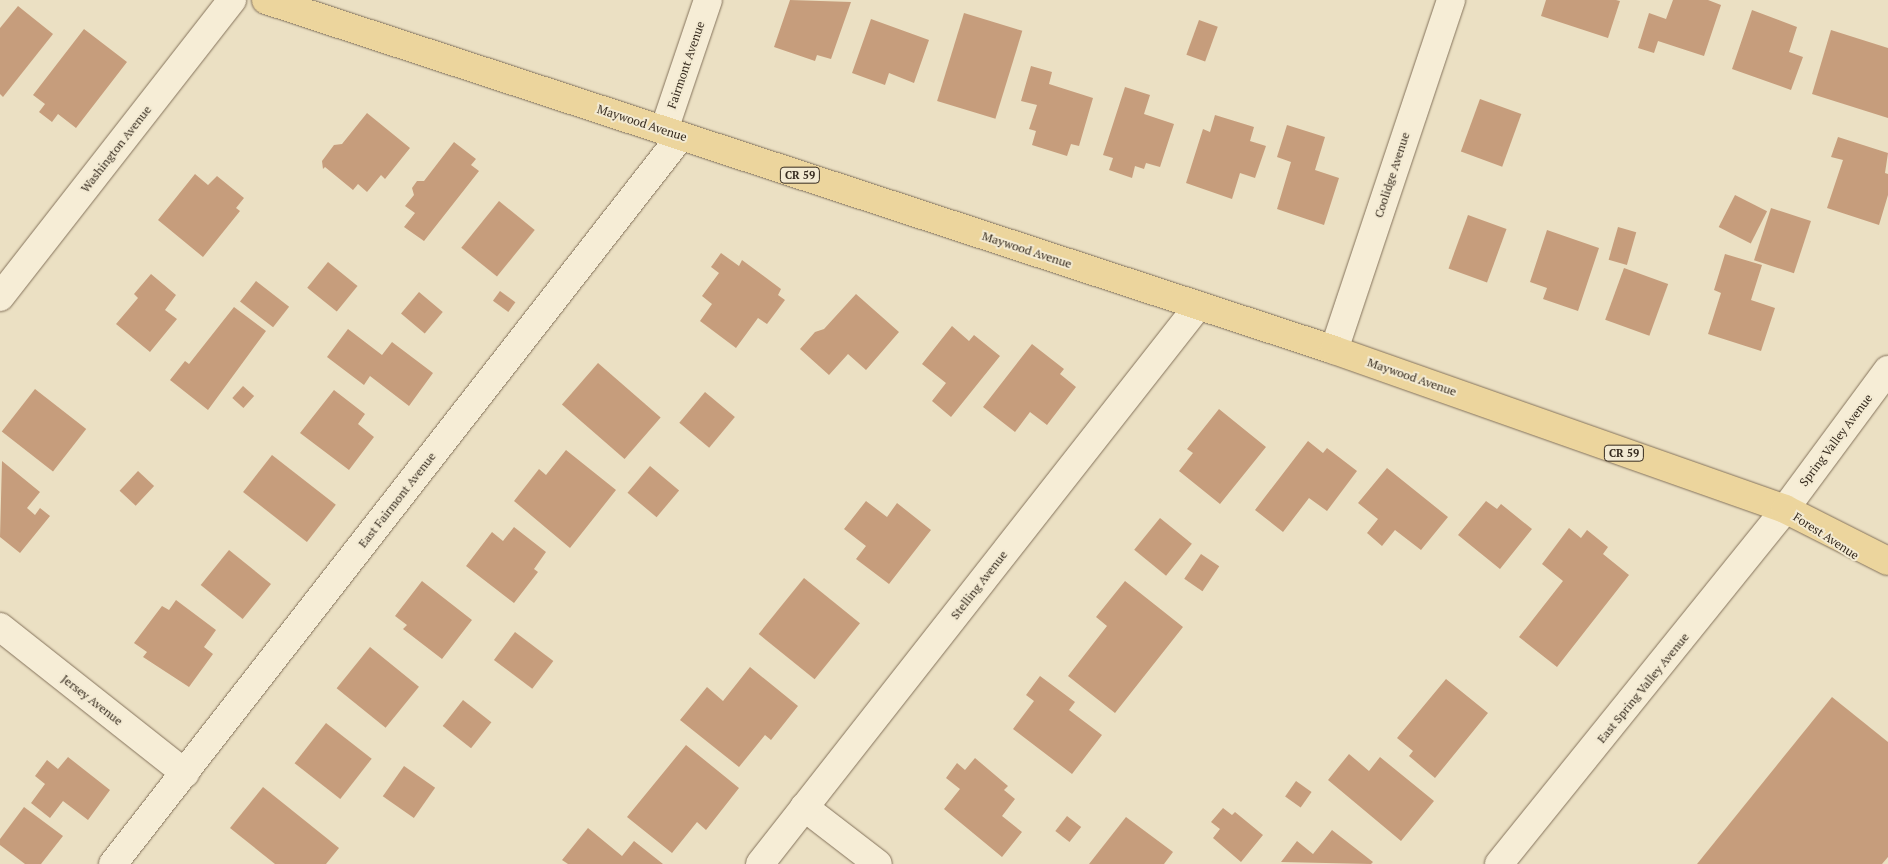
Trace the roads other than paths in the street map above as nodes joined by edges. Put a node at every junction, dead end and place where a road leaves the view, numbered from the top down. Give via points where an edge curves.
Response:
1 (232, 0) edge
2 (266, 0) edge
3 (708, 0) edge
4 (1451, 0) edge
5 (672, 133) junction
6 (0, 297) edge
7 (1198, 306) junction
8 (1334, 350) junction
9 (1888, 370) edge
10 (1785, 509) junction
11 (1888, 561) edge
12 (1888, 577) edge
13 (0, 627) edge
14 (185, 773) junction
15 (804, 807) junction
16 (113, 864) edge
17 (760, 864) edge
18 (878, 864) edge
19 (1499, 864) edge

1 - 6 street, Washington Avenue
2 - 5 main road, Maywood Avenue / CR 59
3 - 5 street, Fairmont Avenue
4 - 8 street, Coolidge Avenue
5 - 7 main road, Maywood Avenue / CR 59
5 - 14 street, East Fairmont Avenue
7 - 8 main road, Maywood Avenue / CR 59
7 - 15 street, Stelling Avenue
8 - 10 main road, Maywood Avenue / CR 59
9 - 10 street, Spring Valley Avenue
10 - 11 main road, Forest Avenue / CR 59
10 - 12 main road, Forest Avenue / CR 59
10 - 19 street, East Spring Valley Avenue
13 - 14 street, Jersey Avenue
14 - 16 street, East Fairmont Avenue
15 - 17 street, Stelling Avenue
15 - 18 street

